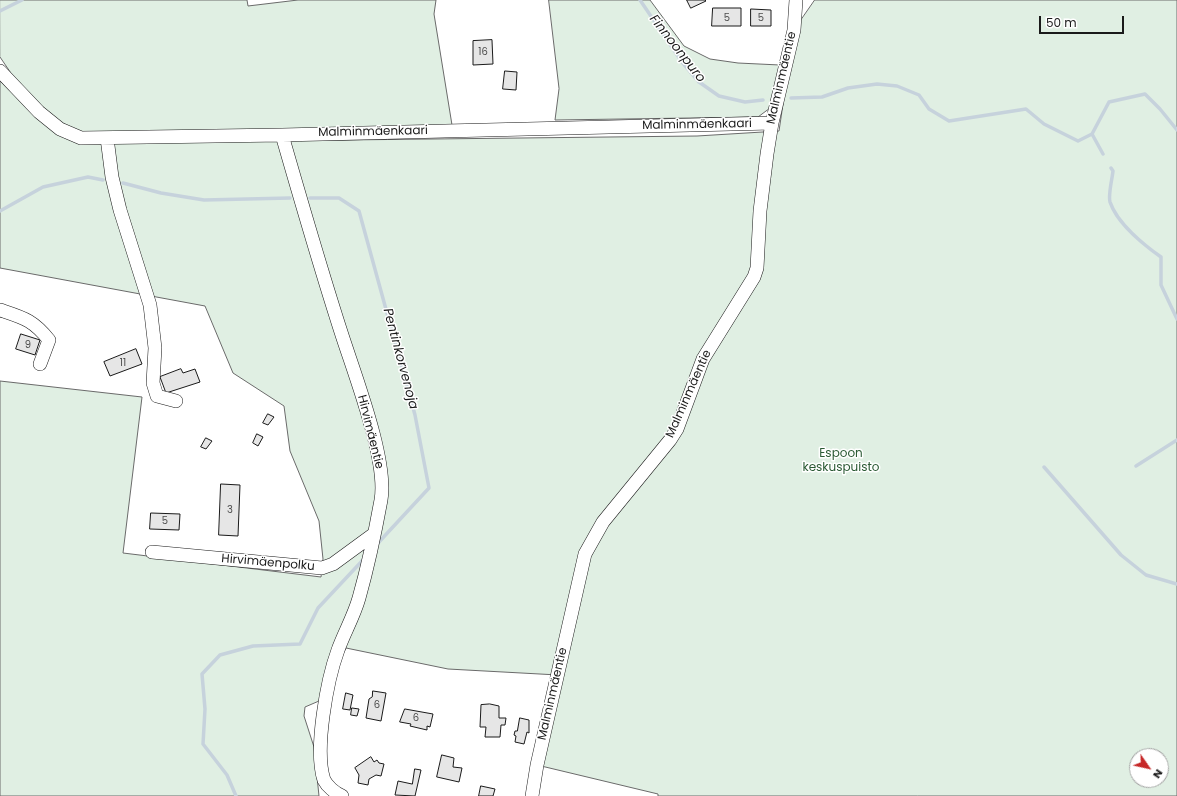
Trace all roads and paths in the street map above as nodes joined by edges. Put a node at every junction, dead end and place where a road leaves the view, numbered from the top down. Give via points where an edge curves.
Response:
1 (796, 0) edge
2 (0, 71) edge
3 (772, 123) junction
4 (282, 135) junction
5 (107, 138) junction
6 (0, 310) edge
7 (40, 364) dead end
8 (176, 401) dead end
9 (374, 534) junction
10 (152, 552) dead end
11 (342, 796) edge
12 (532, 796) edge

1 - 3 street, Malminmäentie via 794,30
2 - 5 street, Malminmäenkaari via 39,112 60,129 81,138
3 - 4 street, Malminmäenkaari
3 - 12 street, Malminmäentie via 754,277 703,359 677,429 603,522 585,554
4 - 5 street, Malminmäenkaari
4 - 9 street, Hirvimäentie via 368,418 381,469 382,497
5 - 8 street via 118,204 150,305 155,348 153,383 158,396
6 - 7 street via 22,317 37,326 49,340
9 - 10 street, Hirvimäenpolku via 333,564 322,568
9 - 11 street, Hirvimäentie via 358,601 337,652 323,713 321,765 325,782 336,794

